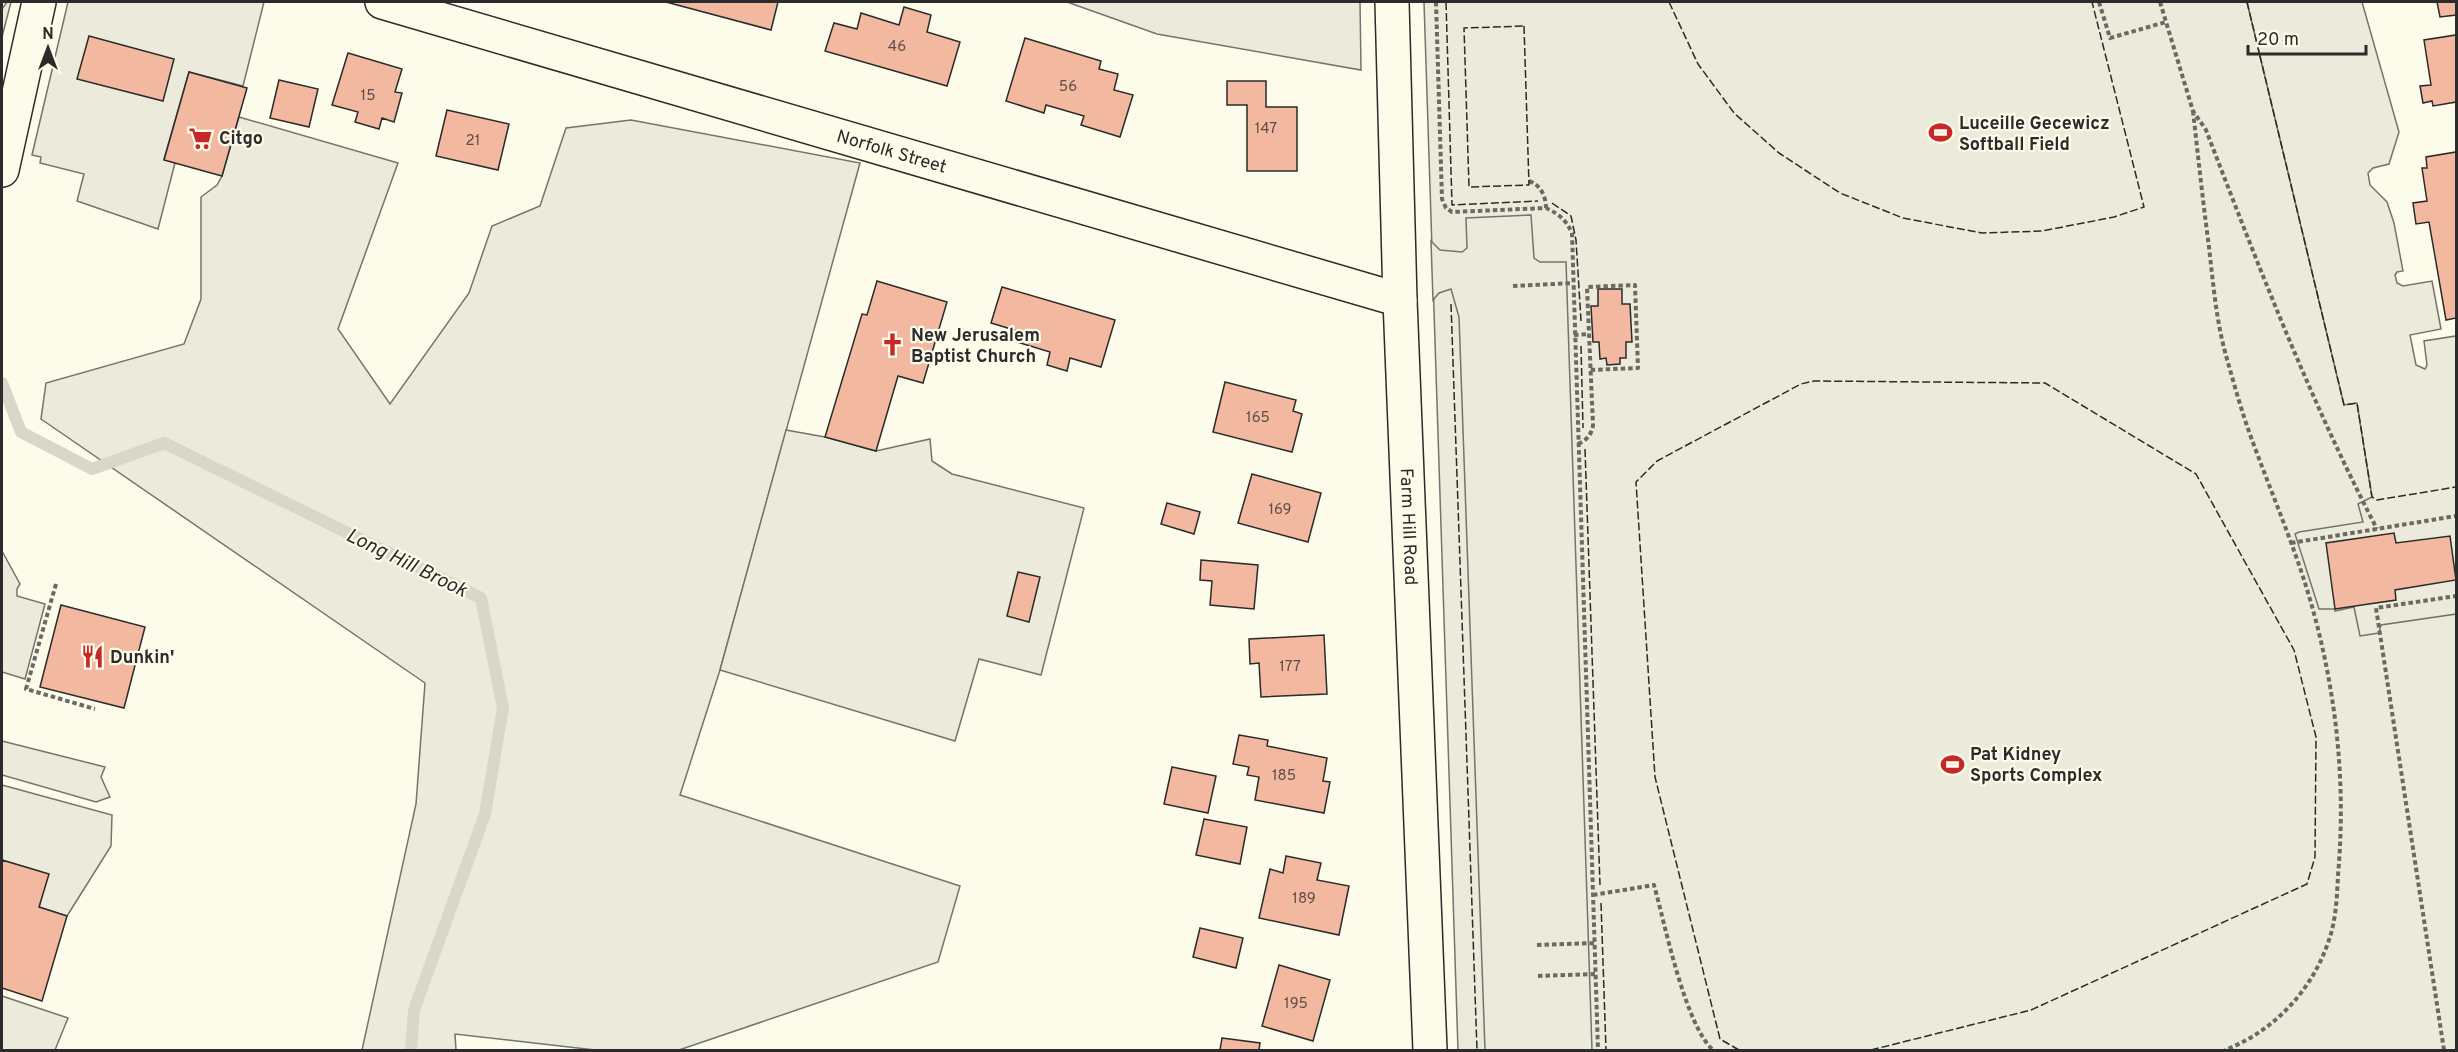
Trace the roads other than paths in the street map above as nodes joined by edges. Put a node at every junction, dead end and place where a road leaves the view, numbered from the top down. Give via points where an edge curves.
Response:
1 (39, 2) edge
2 (382, 2) edge
3 (1392, 2) edge
4 (2, 170) edge
5 (1400, 300) junction
6 (1430, 1050) edge

1 - 4 street
2 - 5 street, Norfolk Street
3 - 5 street, Farm Hill Road
5 - 6 street, Farm Hill Road

